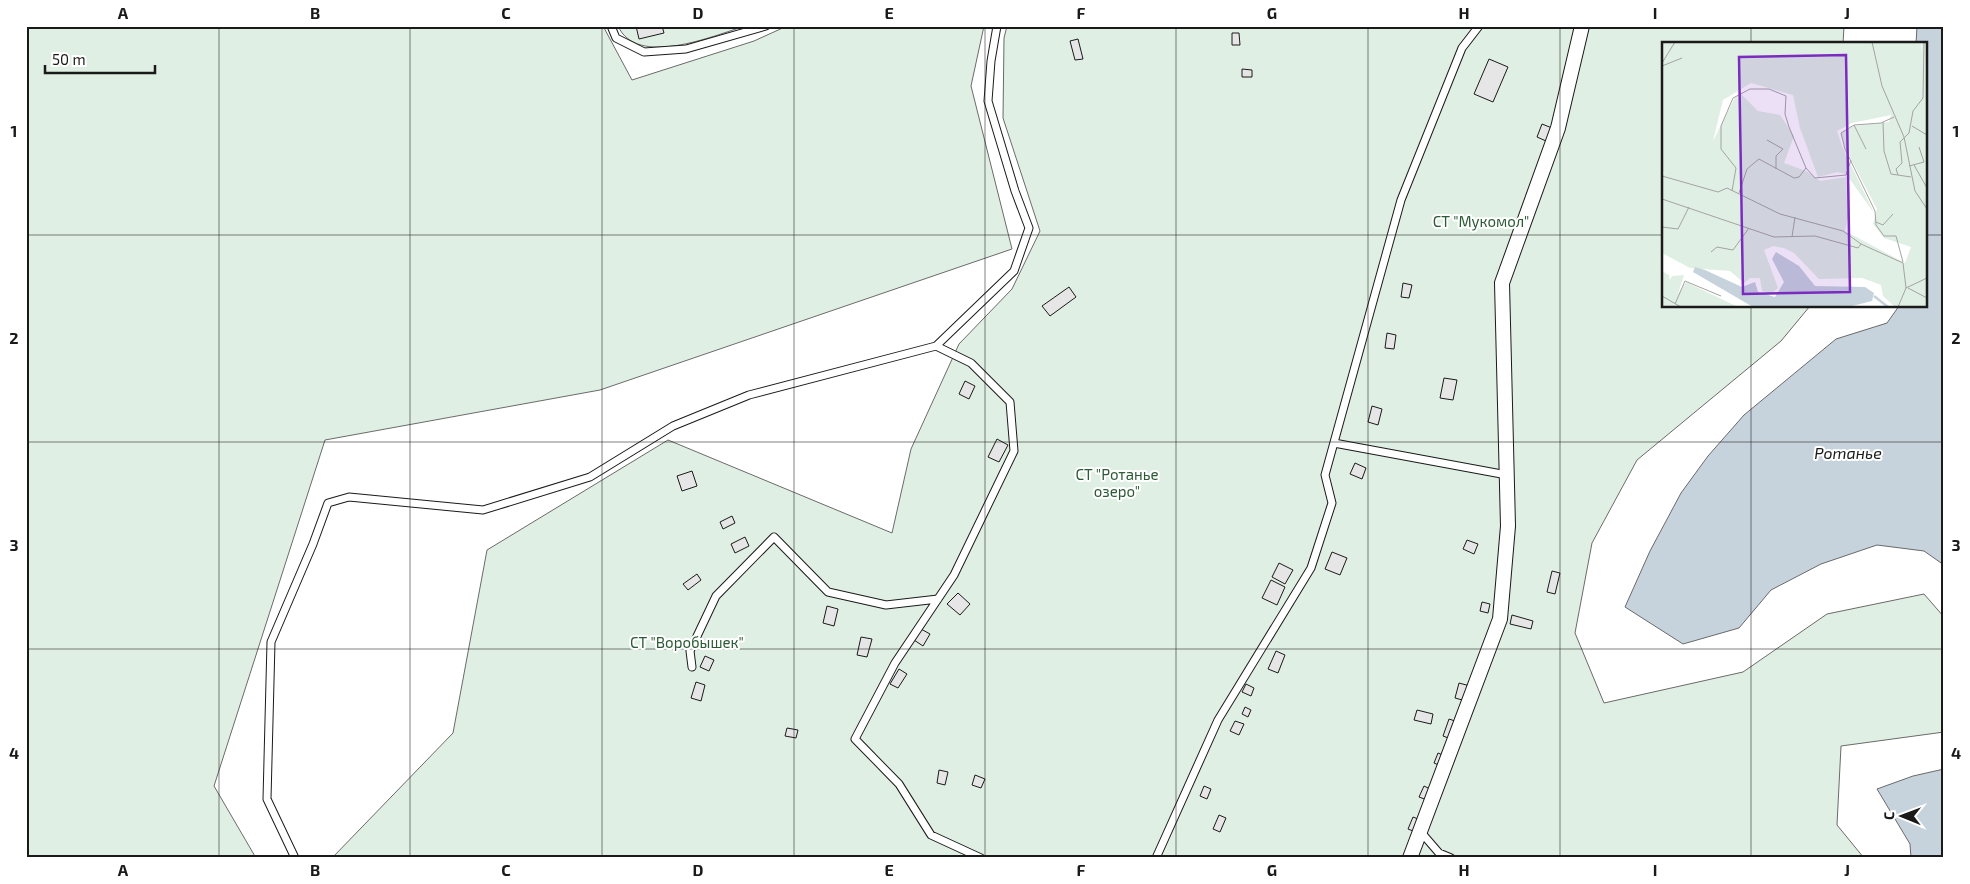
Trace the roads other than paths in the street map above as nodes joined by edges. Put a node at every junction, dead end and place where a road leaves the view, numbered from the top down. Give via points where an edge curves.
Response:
1 (611, 26) edge
2 (766, 26) edge
3 (997, 26) edge
4 (1479, 26) edge
5 (1582, 26) edge
6 (936, 346) junction
7 (1334, 442) junction
8 (1507, 475) junction
9 (938, 598) junction
10 (692, 667) dead end
11 (1420, 831) junction
12 (295, 858) edge
13 (981, 858) edge
14 (1156, 858) edge
15 (1410, 858) edge
16 (1451, 858) edge

1 - 2 lane via 616,38 644,52 686,49
3 - 6 lane via 988,101 1029,228 1014,271
4 - 7 lane via 1462,48 1401,200
5 - 8 street via 1558,128 1502,283
6 - 9 lane via 971,363 1010,402 1014,451 954,575
6 - 12 lane via 749,395 673,426 590,477 483,510 349,497 328,503 271,642 267,800
7 - 8 lane
7 - 14 lane via 1325,475 1332,504 1311,568 1218,720
8 - 11 street via 1508,526 1500,619
9 - 10 lane via 886,605 828,592 774,537 716,596 690,651
9 - 13 lane via 895,663 855,739 899,784 931,835
11 - 15 street
11 - 16 lane via 1439,853

